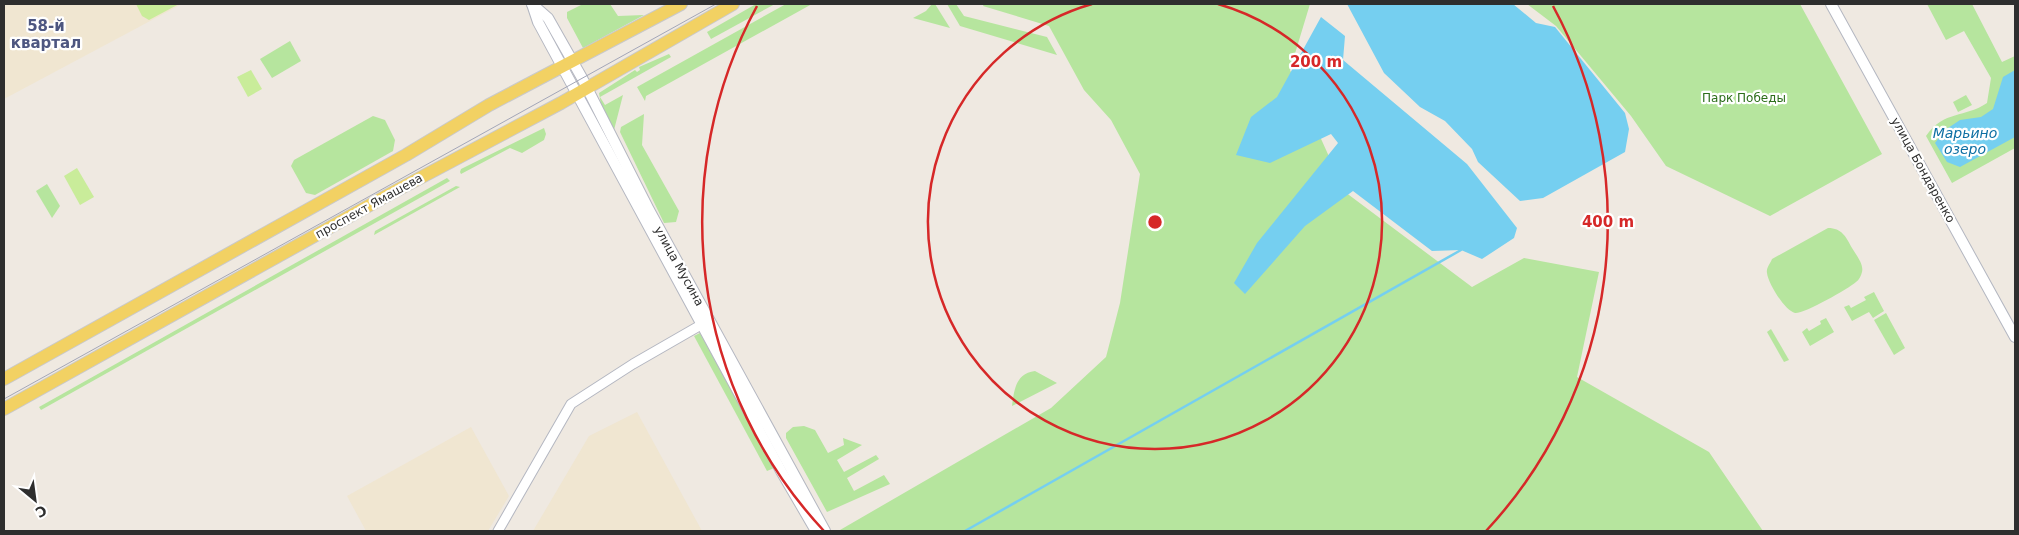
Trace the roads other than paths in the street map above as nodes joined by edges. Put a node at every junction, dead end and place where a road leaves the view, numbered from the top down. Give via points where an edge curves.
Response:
1 (681, 4) edge
2 (733, 4) edge
3 (1831, 4) edge
4 (567, 64) junction
5 (581, 90) junction
6 (706, 323) junction
7 (2015, 337) edge
8 (4, 379) edge
9 (4, 409) edge
10 (498, 531) edge
11 (816, 531) edge
12 (825, 531) edge

1 - 4 main road
2 - 5 main road, проспект Ямашева
3 - 7 street, улица Бондаренко
4 - 4 street, улица Мусина via 548,18 532,4 538,22
4 - 5 street, улица Мусина
4 - 8 main road
5 - 6 street, улица Мусина
5 - 9 main road, проспект Ямашева
6 - 10 street via 571,404
6 - 11 street, улица Мусина via 781,471
6 - 12 street, улица Мусина

